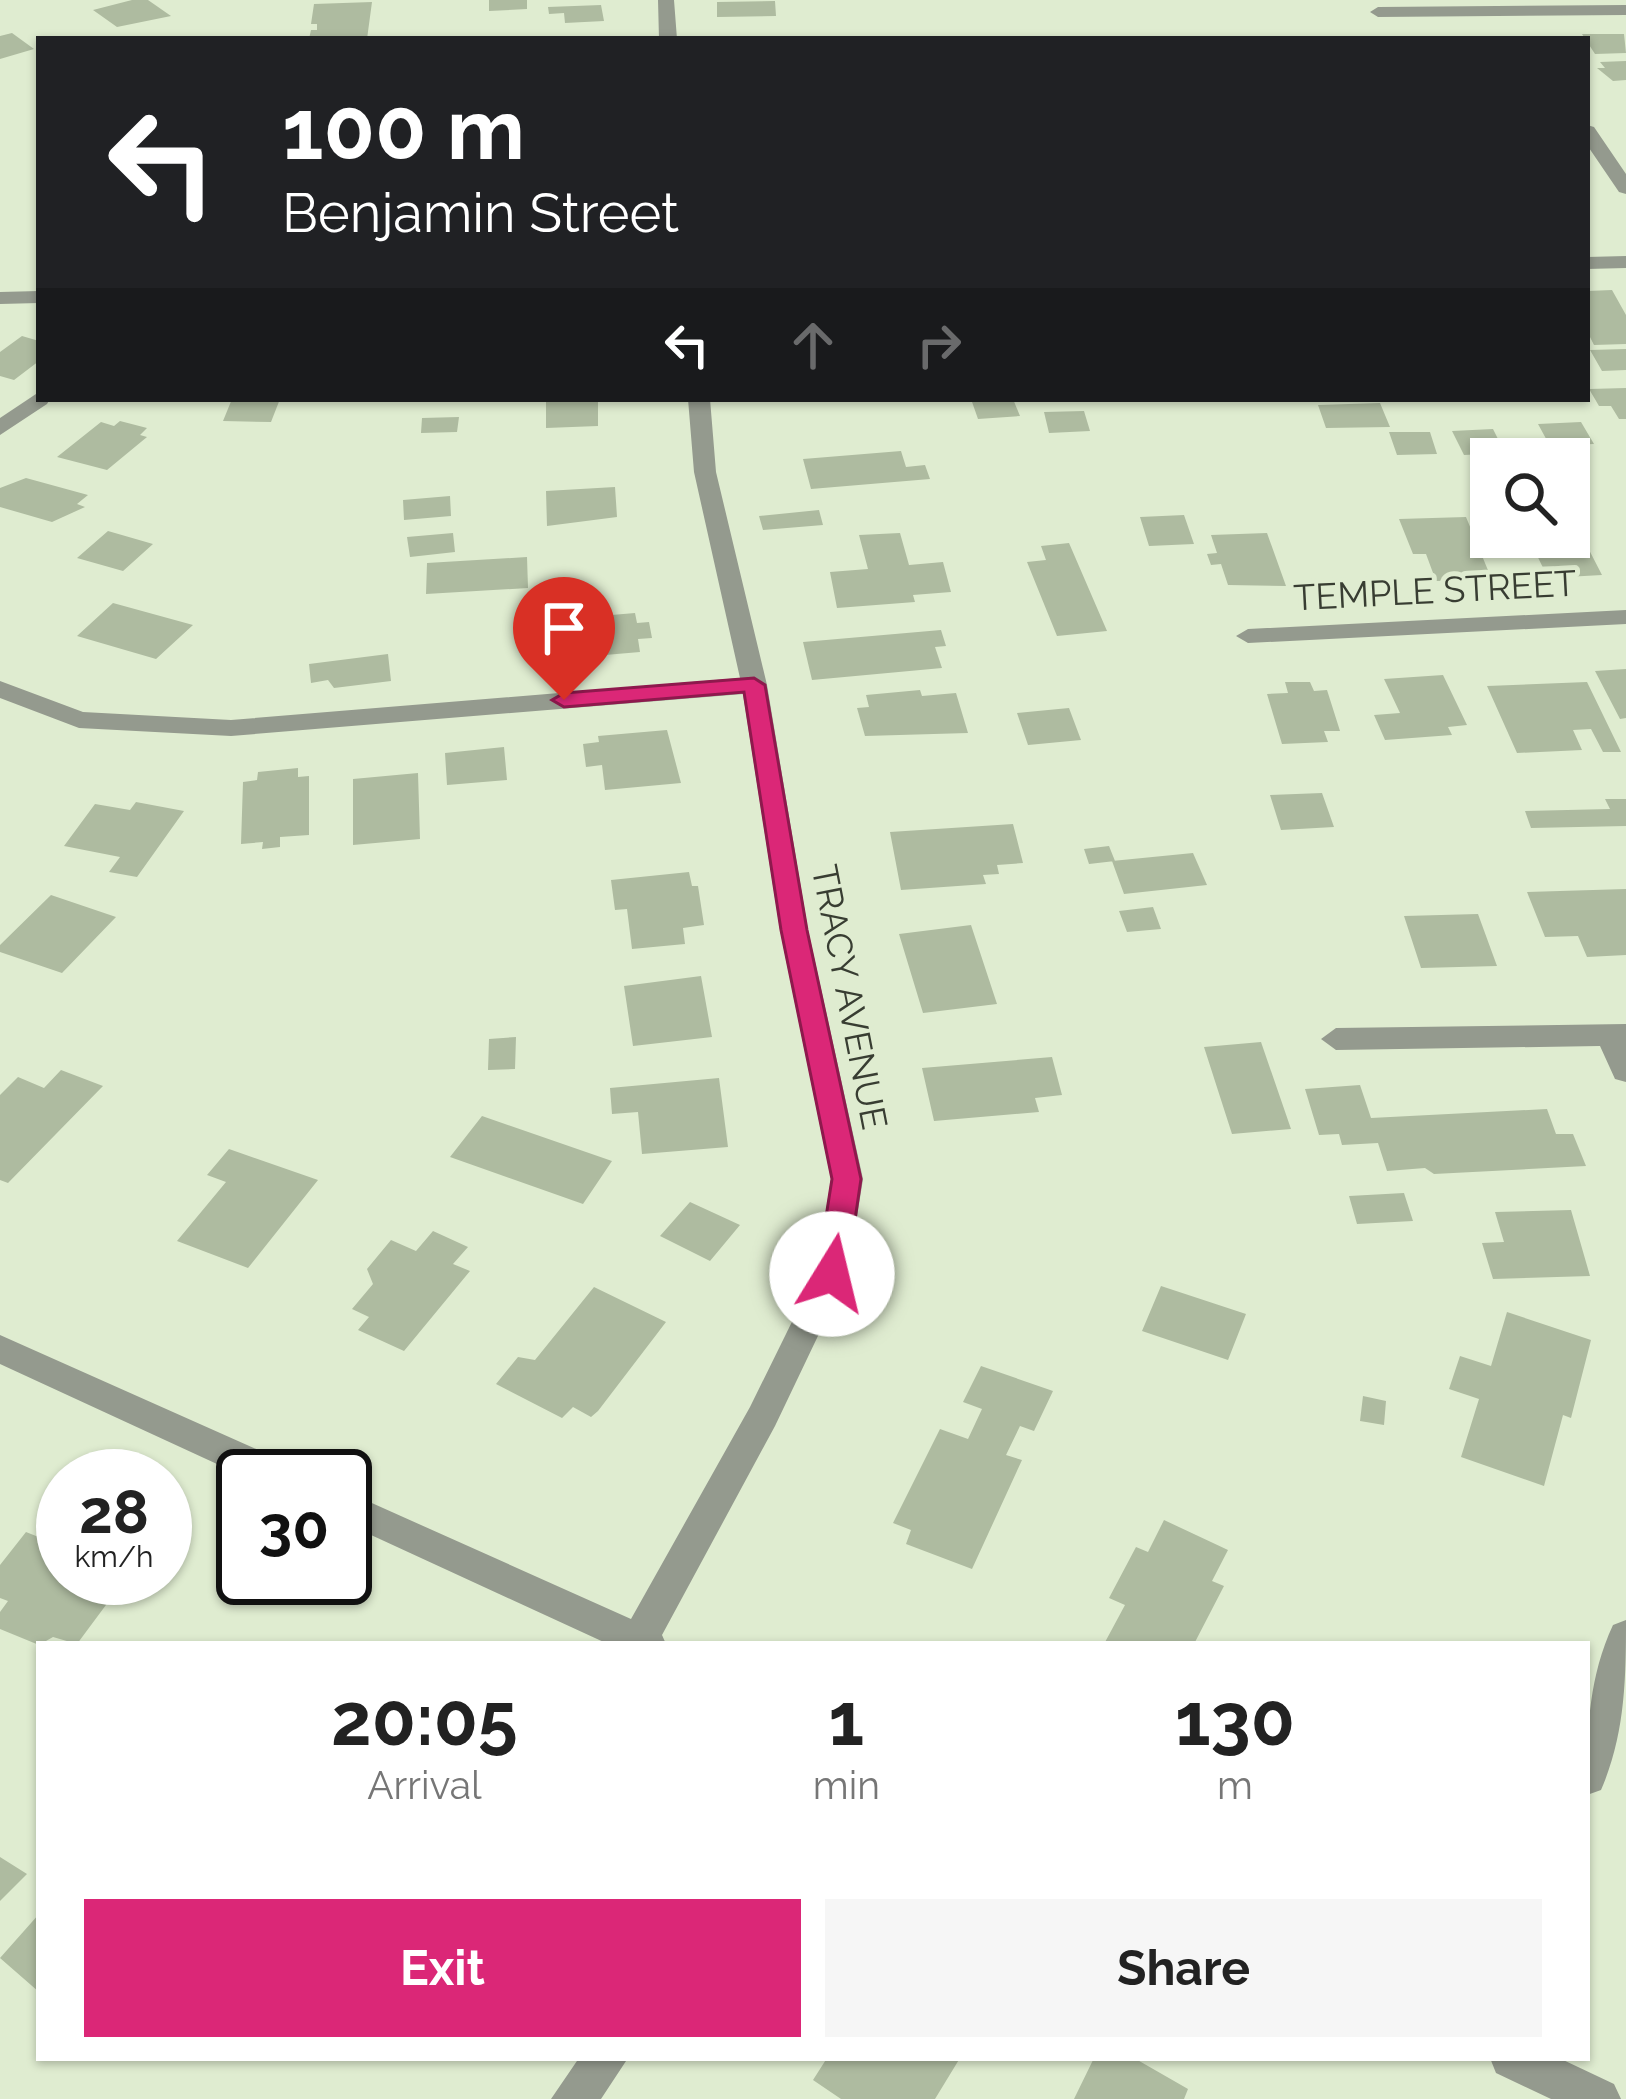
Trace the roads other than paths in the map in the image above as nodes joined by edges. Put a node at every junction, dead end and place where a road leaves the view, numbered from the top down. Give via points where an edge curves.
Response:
1 (666, 0) edge
2 (1626, 10) edge
3 (1378, 12) dead end
4 (668, 36) edge
5 (1590, 135) edge
6 (1626, 188) edge
7 (1626, 262) edge
8 (1590, 263) edge
9 (36, 297) edge
10 (0, 298) edge
11 (36, 401) edge
12 (699, 402) edge
13 (0, 428) edge
14 (1626, 617) edge
15 (1249, 636) dead end
16 (754, 685) junction
17 (0, 688) edge
18 (1618, 1035) edge
19 (1336, 1039) dead end
20 (1626, 1071) edge
21 (0, 1349) edge
22 (220, 1449) edge
23 (372, 1518) edge
24 (1626, 1637) edge
25 (641, 1641) edge
26 (644, 1641) edge
27 (1590, 1766) edge
28 (605, 2061) edge
29 (1517, 2061) edge
30 (573, 2099) edge
31 (1599, 2099) edge

1 - 4 street
2 - 3 street via 1510,20
5 - 6 street
7 - 8 street
9 - 10 street
11 - 13 street
12 - 16 street, TRACY AVENUE via 705,472
14 - 15 street, TEMPLE STREET
16 - 17 street via 231,728 80,720
16 - 26 street, TRACY AVENUE via 794,930 847,1179 832,1274
18 - 19 street
18 - 20 street
21 - 22 street
23 - 25 street
24 - 27 street
28 - 30 street
29 - 31 street

